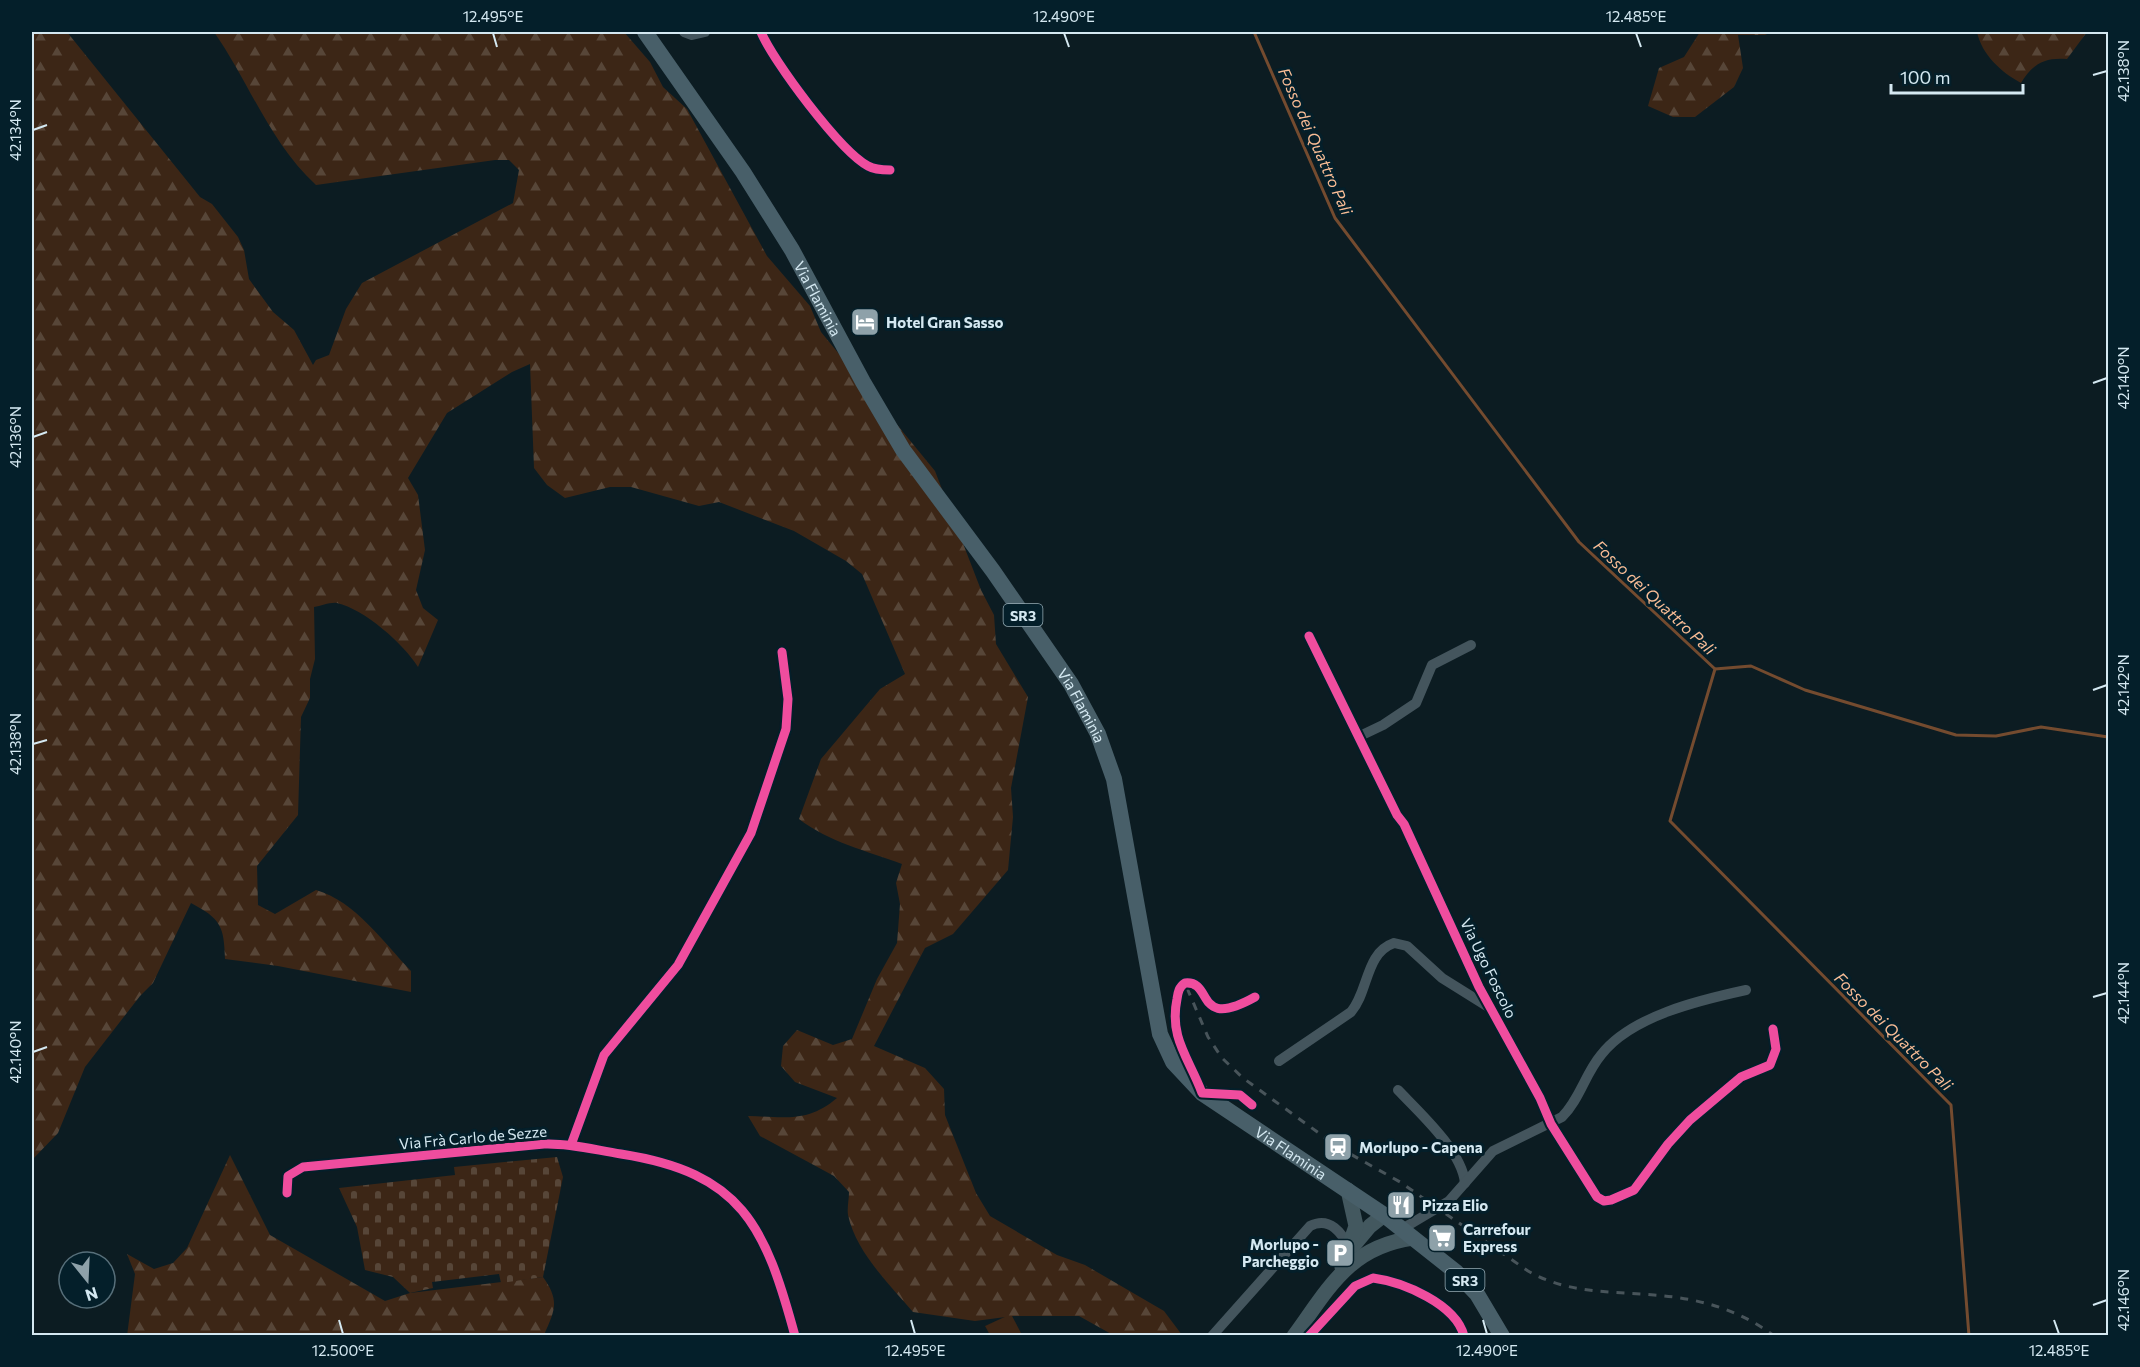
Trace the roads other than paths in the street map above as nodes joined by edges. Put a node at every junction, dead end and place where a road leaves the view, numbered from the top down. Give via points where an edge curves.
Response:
1 (645, 32) edge
2 (684, 32) edge
3 (705, 32) edge
4 (761, 32) edge
5 (890, 170) dead end
6 (1309, 636) dead end
7 (1471, 645) dead end
8 (782, 652) dead end
9 (1360, 736) junction
10 (1746, 990) dead end
11 (1255, 997) dead end
12 (1491, 1008) junction
13 (1773, 1029) dead end
14 (1279, 1061) dead end
15 (1398, 1090) dead end
16 (1202, 1093) junction
17 (1252, 1106) dead end
18 (1551, 1124) junction
19 (571, 1145) junction
20 (1466, 1183) junction
21 (1348, 1191) junction
22 (287, 1193) dead end
23 (1384, 1215) junction
24 (1407, 1233) junction
25 (1356, 1252) junction
26 (795, 1335) edge
27 (1212, 1335) edge
28 (1294, 1335) edge
29 (1309, 1335) edge
30 (1464, 1335) edge
31 (1502, 1335) edge

1 - 16 main road, Via Flaminia / SR3 via 792,250 903,450 993,571 1088,713 1119,801 1161,1038 1173,1062
2 - 3 street
4 - 5 street via 795,86 841,142 870,167
6 - 9 street, Via Ugo Foscolo
7 - 9 street via 1432,665 1416,703
8 - 19 street via 788,699 786,729 751,833 678,965 604,1055
9 - 12 street, Via Ugo Foscolo
10 - 18 street via 1672,1010 1615,1041 1595,1063 1568,1110
11 - 16 street via 1233,1009 1218,1009 1192,982 1180,986 1174,1019 1176,1036
12 - 14 street via 1442,978 1407,946 1394,943 1374,959 1351,1012
12 - 18 street, Via Ugo Foscolo
13 - 18 street, Via Ugo Foscolo via 1776,1049 1771,1064 1741,1077 1708,1104 1668,1144 1642,1183 1620,1197 1604,1201 1597,1197
15 - 20 street via 1456,1156
16 - 17 street via 1240,1095
16 - 21 main road, Via Flaminia / SR3
18 - 20 street via 1493,1151
19 - 22 street, Via Frà Carlo de Sezze via 538,1144 303,1167 288,1176
19 - 26 street, Via Frà Carlo de Sezze via 673,1165 710,1183 739,1205 766,1247
20 - 24 street
21 - 23 main road, Via Flaminia / SR3
21 - 25 main road via 1356,1221
23 - 24 main road, Via Flaminia / SR3
23 - 25 main road via 1370,1226
24 - 25 main road
24 - 31 main road, Via Flaminia / SR3 via 1470,1285
25 - 27 street via 1332,1226 1319,1222 1310,1226
25 - 28 main road
29 - 30 street via 1355,1286 1373,1278 1434,1301 1457,1320

